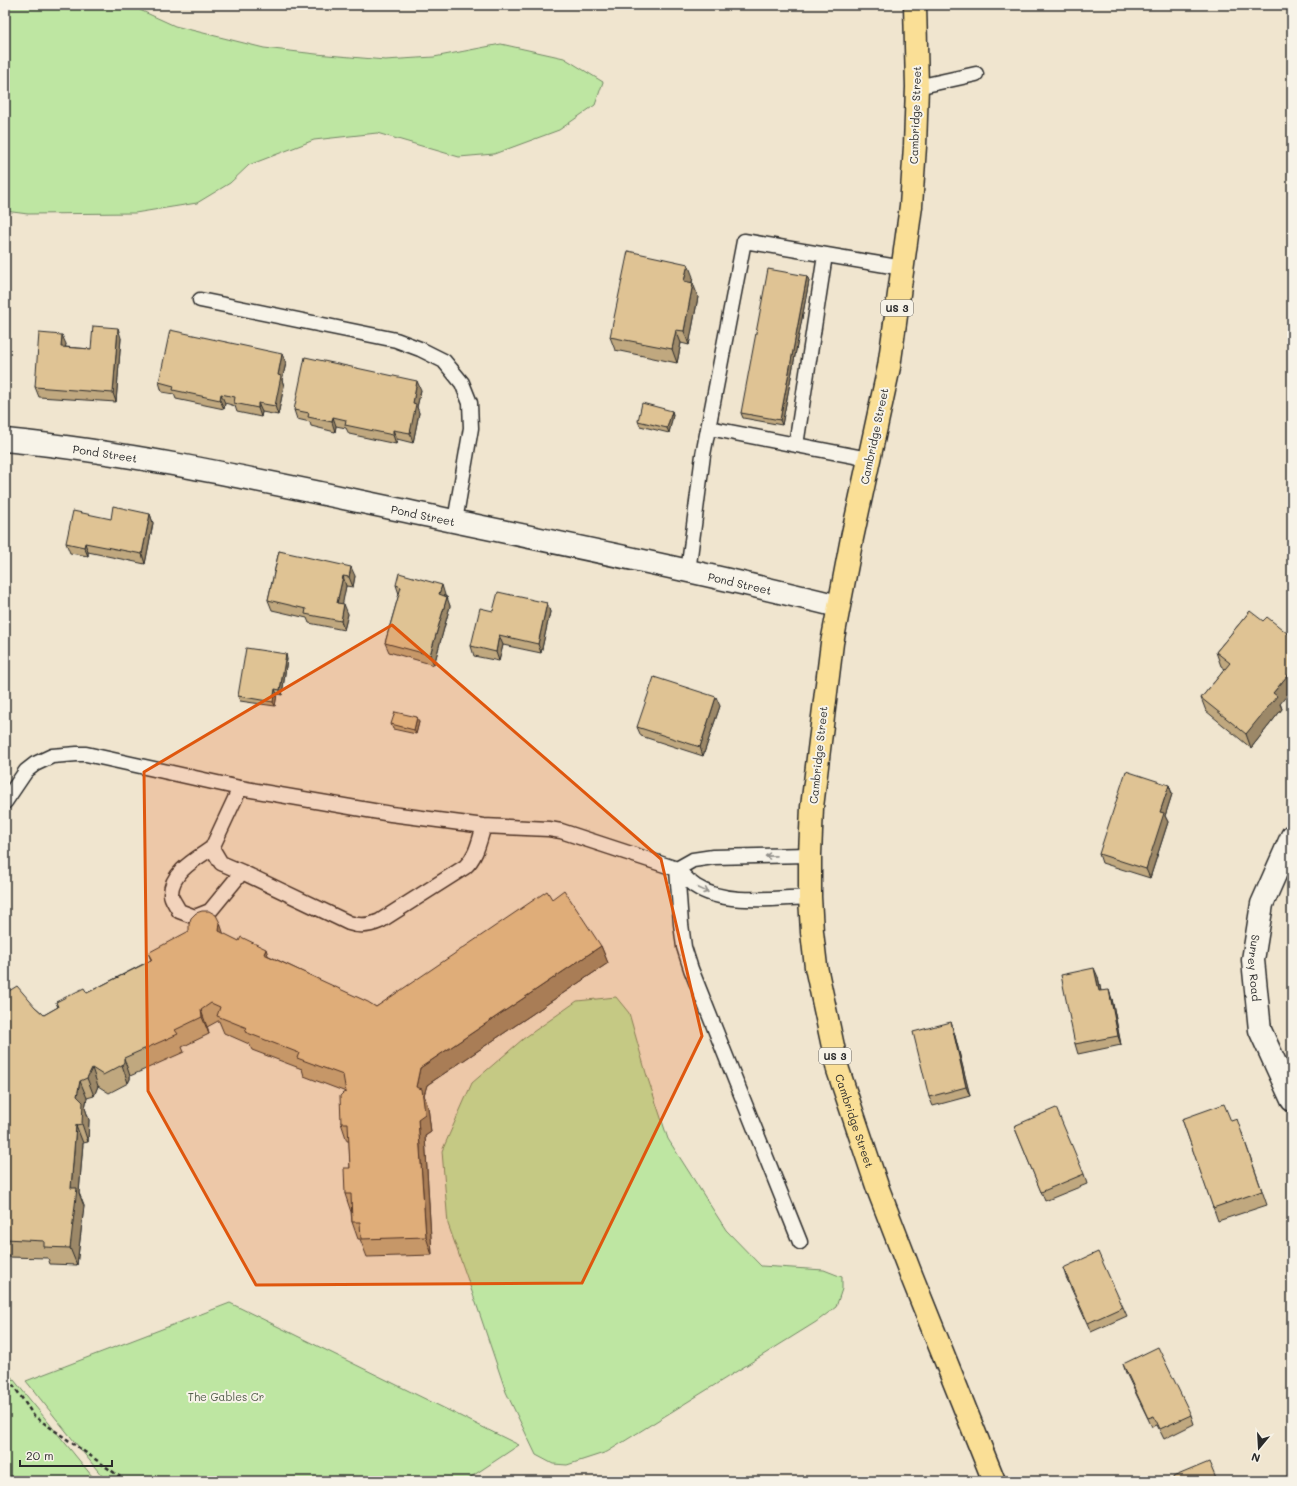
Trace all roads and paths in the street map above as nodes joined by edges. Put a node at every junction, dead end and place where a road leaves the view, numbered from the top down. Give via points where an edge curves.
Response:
1 (915, 5) edge
2 (976, 74) dead end
3 (916, 87) junction
4 (825, 255) junction
5 (903, 268) junction
6 (200, 300) dead end
7 (708, 428) junction
8 (5, 440) edge
9 (796, 445) junction
10 (870, 459) junction
11 (455, 521) junction
12 (688, 572) junction
13 (838, 606) junction
14 (240, 788) junction
15 (5, 802) edge
16 (484, 826) junction
17 (1292, 836) edge
18 (212, 848) junction
19 (810, 855) junction
20 (677, 869) junction
21 (242, 872) junction
22 (810, 897) junction
23 (1292, 1100) edge
24 (800, 1242) dead end
25 (5, 1373) edge
26 (126, 1481) edge
27 (994, 1481) edge

1 - 3 highway, Cambridge Street / US 3
2 - 3 lane
3 - 5 highway, Cambridge Street / US 3 via 911,206
4 - 5 lane
4 - 7 lane via 744,241
4 - 9 lane
5 - 10 highway, Cambridge Street / US 3 via 889,367
6 - 11 lane via 396,340 444,361 462,383 470,404 471,428
7 - 9 lane
7 - 12 lane
8 - 11 street, Pond Street via 104,453 236,476
9 - 10 lane
10 - 13 highway, Cambridge Street / US 3
11 - 12 street, Pond Street
12 - 13 street, Pond Street
13 - 19 highway, Cambridge Street / US 3 via 818,751
14 - 15 lane via 86,754 63,754 44,758 26,771
14 - 16 lane via 391,814
14 - 18 lane
16 - 20 lane via 561,831
16 - 21 lane via 476,853 465,867 368,926 355,925
17 - 23 street, Surrey Road via 1262,904 1253,960 1260,1030
18 - 21 lane via 221,863
18 - 21 lane via 182,870 173,882 171,895 179,911 195,917 210,911
19 -> 20 lane via 713,857 693,860
19 - 22 highway, Cambridge Street / US 3
20 -> 22 lane via 694,886 714,895 743,899
20 - 24 lane via 684,947 691,970
22 - 27 highway, Cambridge Street / US 3 via 816,967 838,1070 878,1189
25 - 26 path via 34,1416

